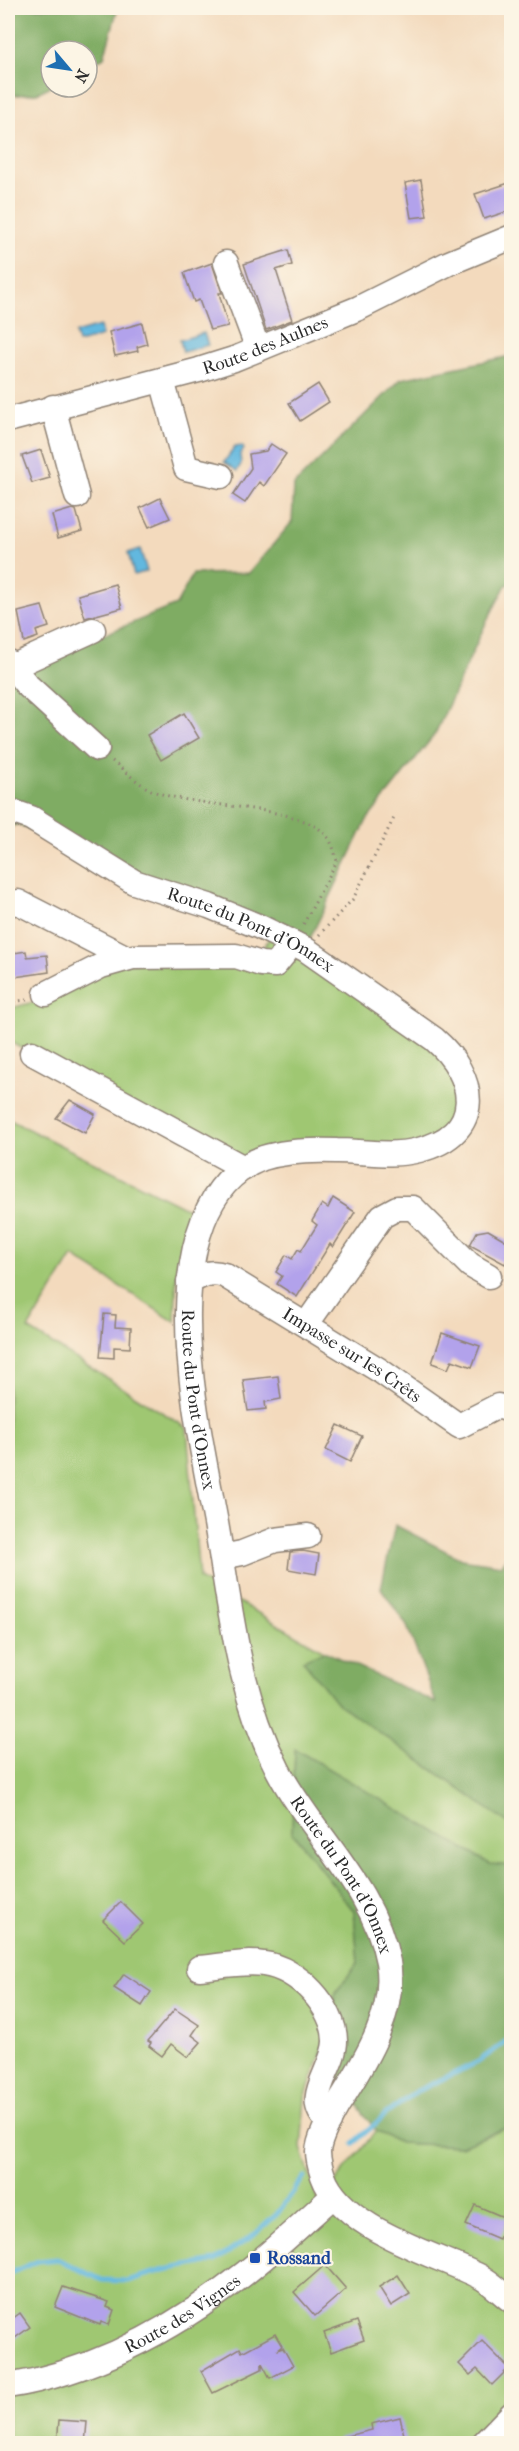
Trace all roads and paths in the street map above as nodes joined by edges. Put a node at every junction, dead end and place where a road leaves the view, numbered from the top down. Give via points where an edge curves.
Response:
1 (512, 237) edge
2 (226, 263) dead end
3 (258, 349) junction
4 (162, 380) junction
5 (53, 407) junction
6 (8, 420) edge
7 (220, 476) dead end
8 (77, 496) dead end
9 (93, 630) dead end
10 (10, 665) edge
11 (96, 749) joint
12 (8, 810) edge
13 (395, 816) dead end
14 (8, 904) edge
15 (299, 946) junction
16 (127, 958) junction
17 (46, 994) dead end
18 (32, 1053) dead end
19 (244, 1168) junction
20 (489, 1276) dead end
21 (189, 1282) junction
22 (306, 1325) junction
23 (512, 1411) edge
24 (308, 1536) dead end
25 (222, 1557) junction
26 (199, 1968) dead end
27 (328, 2122) junction
28 (333, 2196) junction
29 (512, 2301) edge
30 (8, 2386) edge
31 (512, 2414) edge
32 (483, 2444) edge

1 - 3 street, Route des Aulnes via 359,308
2 - 3 street
3 - 4 street, Route des Aulnes
4 - 5 street, Route des Aulnes
4 - 7 street via 186,468
5 - 6 street, Route des Aulnes
5 - 8 street
9 - 10 street
10 - 11 street
11 - 15 path via 153,790 223,807 285,816 323,832 333,845 337,861
12 - 15 street, Route du Pont d'Onnex via 31,818 134,882 209,906
13 - 15 path via 353,899
14 - 16 street via 18,902
15 - 16 street via 275,965 236,956
15 - 19 street, Route du Pont d'Onnex via 448,1051 469,1087 468,1105 464,1119 453,1132 418,1150 296,1153 265,1158
16 - 17 street via 101,966
18 - 19 street
19 - 21 street, Route du Pont d'Onnex via 220,1188 205,1215
20 - 22 street via 470,1265 413,1208 397,1208 382,1215
21 - 22 street, Impasse sur les Crêts via 207,1273 224,1275
21 - 25 street, Route du Pont d'Onnex via 188,1340 194,1401
22 - 23 street, Impasse sur les Crêts via 459,1426 498,1406
24 - 25 street via 275,1540
25 - 27 street, Route du Pont d'Onnex via 238,1661 258,1725 298,1803 355,1881 388,1964 386,2009 367,2056
26 - 27 street via 267,1964 307,1987 323,2007 335,2042 316,2104
27 - 28 street, Route du Pont d'Onnex via 318,2151 323,2176
28 - 29 street, Route du Pont d'Onnex via 365,2223 484,2278
28 - 30 street, Route des Vignes via 244,2274 187,2314 109,2357
31 - 32 street

